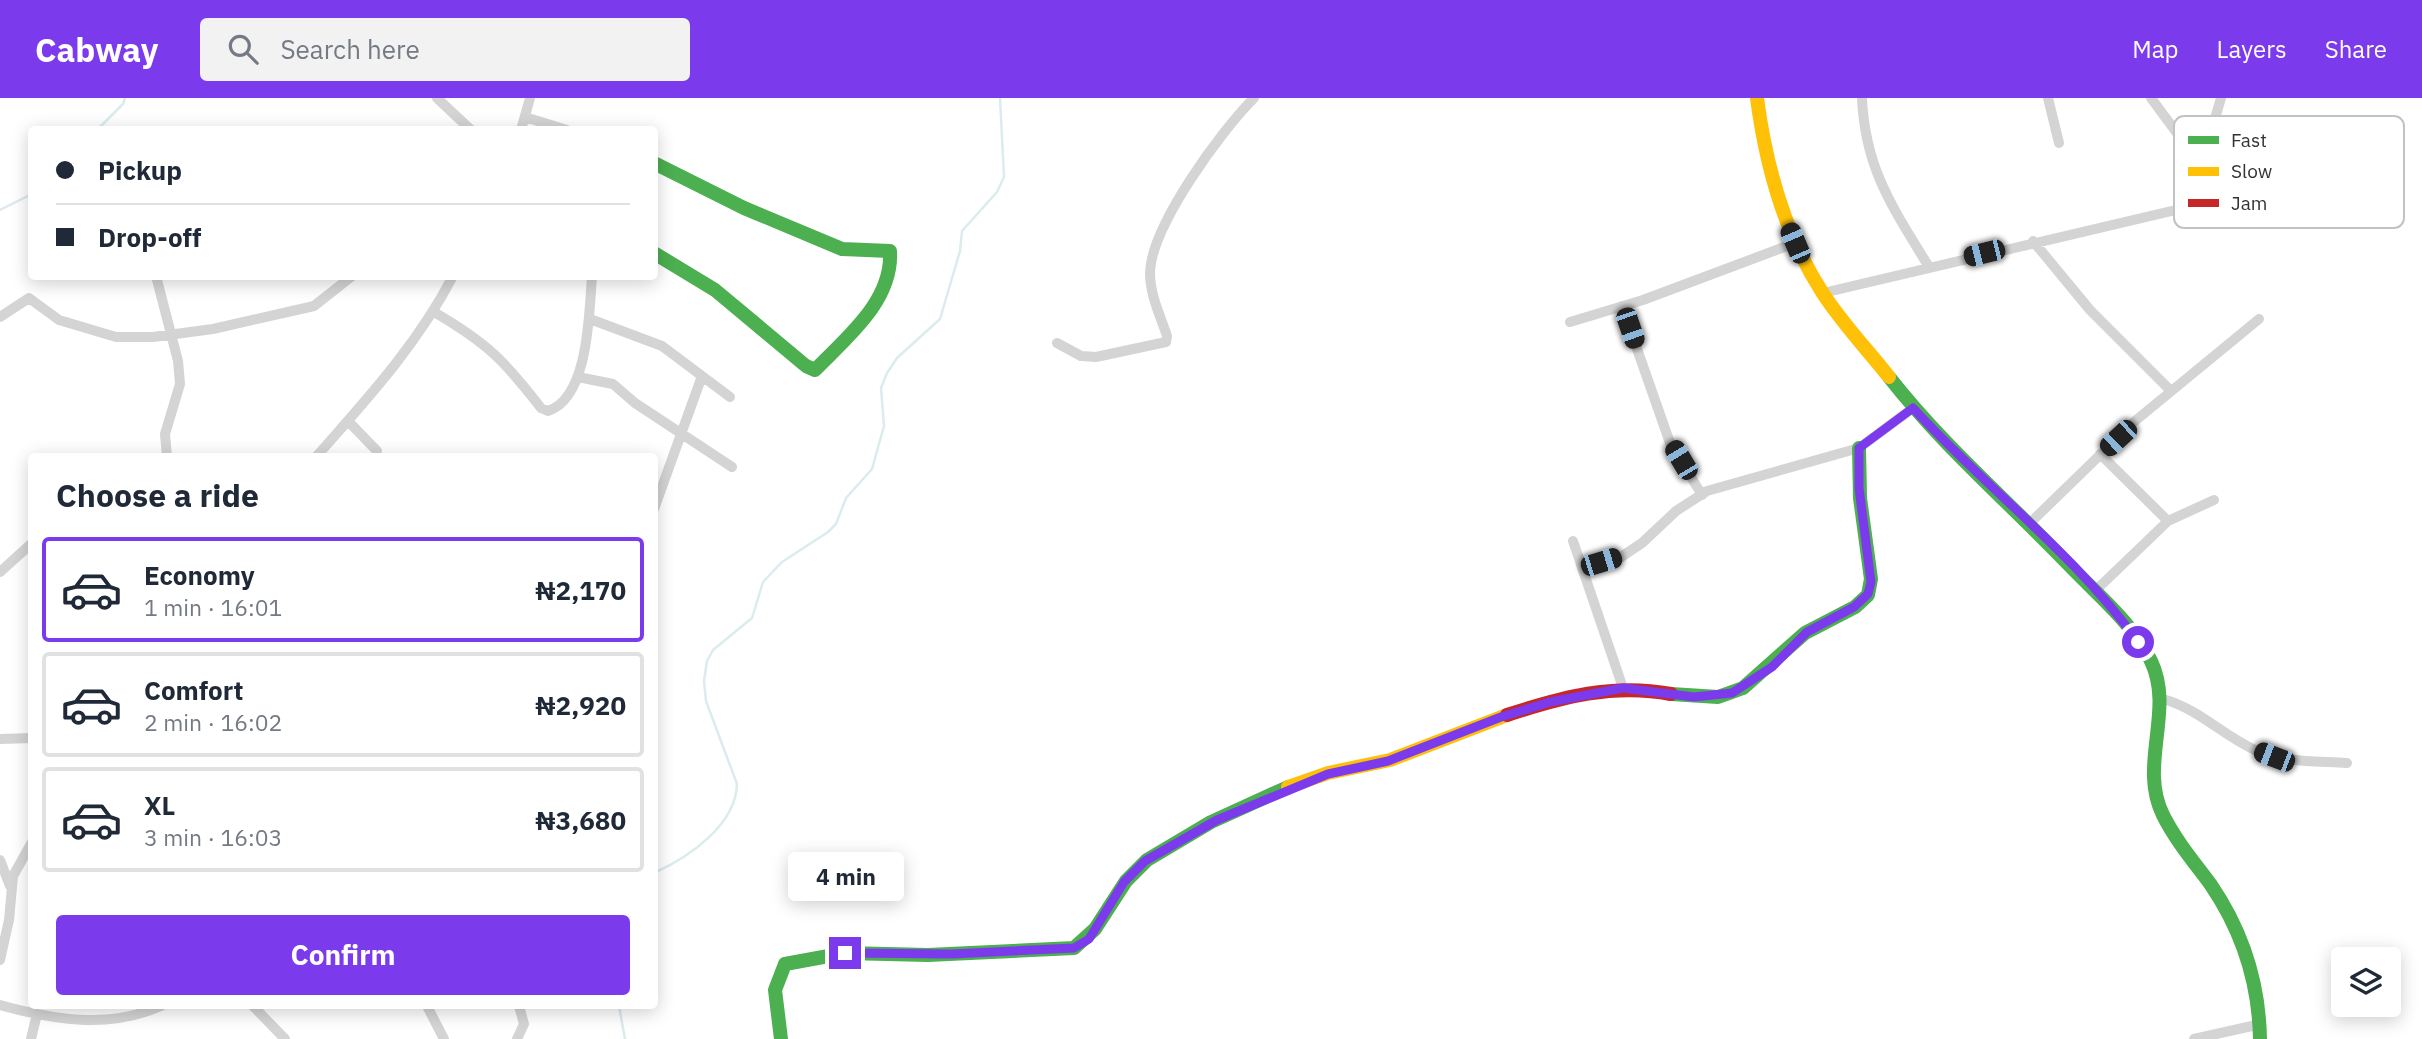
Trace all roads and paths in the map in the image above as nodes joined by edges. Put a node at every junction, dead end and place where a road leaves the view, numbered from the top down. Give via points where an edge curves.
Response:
1 (437, 98) edge
2 (530, 98) edge
3 (1254, 98) edge
4 (1757, 98) edge
5 (1862, 98) edge
6 (2048, 98) edge
7 (2151, 98) edge
8 (2221, 98) edge
9 (2216, 116) edge
10 (525, 117) junction
11 (467, 126) edge
12 (522, 126) edge
13 (554, 126) edge
14 (2174, 129) edge
15 (2059, 143) dead end
16 (658, 165) edge
17 (2174, 209) edge
18 (2033, 241) junction
19 (1795, 243) junction
20 (658, 255) edge
21 (1929, 267) junction
22 (157, 280) edge
23 (347, 280) edge
24 (451, 280) edge
25 (592, 280) edge
26 (1823, 293) junction
27 (1622, 306) junction
28 (434, 313) junction
29 (0, 317) edge
30 (590, 319) junction
31 (2259, 319) dead end
32 (1570, 322) dead end
33 (172, 334) junction
34 (1057, 343) dead end
35 (702, 376) junction
36 (578, 377) junction
37 (2171, 391) junction
38 (730, 397) dead end
39 (1913, 408) junction
40 (348, 421) junction
41 (682, 434) junction
42 (1859, 448) junction
43 (377, 451) dead end
44 (167, 453) edge
45 (320, 453) edge
46 (2100, 454) junction
47 (732, 467) dead end
48 (1702, 495) junction
49 (658, 498) edge
50 (2214, 500) dead end
51 (2168, 521) junction
52 (2030, 523) junction
53 (1573, 541) dead end
54 (28, 547) edge
55 (1582, 568) junction
56 (0, 572) edge
57 (2094, 592) junction
58 (1623, 688) junction
59 (2163, 699) junction
60 (28, 738) edge
61 (0, 739) edge
62 (2347, 763) dead end
63 (28, 848) edge
64 (0, 860) edge
65 (10, 887) junction
66 (0, 960) edge
67 (0, 1005) edge
68 (154, 1009) edge
69 (256, 1009) edge
70 (429, 1009) edge
71 (520, 1009) edge
72 (37, 1014) junction
73 (2260, 1024) junction
74 (31, 1039) edge
75 (285, 1039) edge
76 (444, 1039) edge
77 (517, 1039) edge
78 (780, 1039) edge
79 (2194, 1039) edge
80 (2260, 1039) edge

1 - 11 street
2 - 10 street
3 - 34 street via 1174,207 1155,249 1151,289 1166,342 1096,358 1081,356
4 - 19 street via 1762,145
5 - 21 street via 1882,192
6 - 15 street
7 - 14 street
8 - 9 street
10 - 12 street
10 - 13 street
16 - 20 street via 842,249 890,251 891,270 866,316 815,370 715,290
17 - 18 street
18 - 21 street
18 - 37 street via 2090,310
19 - 26 street
19 - 27 street
21 - 26 street
22 - 33 street
23 - 33 street via 314,306
24 - 28 street
25 - 30 street
26 - 39 street
27 - 32 street
27 - 48 street via 1670,443
28 - 36 street via 496,354 541,408 556,409
28 - 40 street via 397,366
29 - 33 street via 30,298 59,320 116,337
30 - 35 street via 662,346
30 - 36 street
31 - 37 street
33 - 44 street via 180,384 165,434
35 - 38 street
35 - 41 street
36 - 41 street via 613,384
37 - 46 street
39 - 42 street
39 - 52 street
40 - 43 street
40 - 45 street
41 - 47 street
41 - 49 street
42 - 48 street
42 - 58 street via 1858,479 1871,582 1868,594 1854,607 1807,632 1772,667 1732,693 1694,697
46 - 51 street
46 - 52 street
48 - 55 street via 1621,556
50 - 51 street
51 - 57 street
52 - 57 street
53 - 55 street
54 - 56 street
55 - 58 street
57 - 59 street via 2149,658
58 - 78 street via 1501,717 1388,761 1328,774 1217,820 1145,861 1124,882 1089,939 1074,948 928,955 845,953 785,964 774,985
59 - 62 street via 2184,705 2252,749 2274,757
59 - 73 street via 2151,765 2153,788 2173,834 2210,884 2245,945
60 - 61 street
63 - 65 street
64 - 65 street
65 - 66 street
67 - 72 street
68 - 72 street via 106,1021
69 - 75 street
70 - 76 street
71 - 77 street via 524,1024
72 - 74 street
73 - 79 street
73 - 80 street

